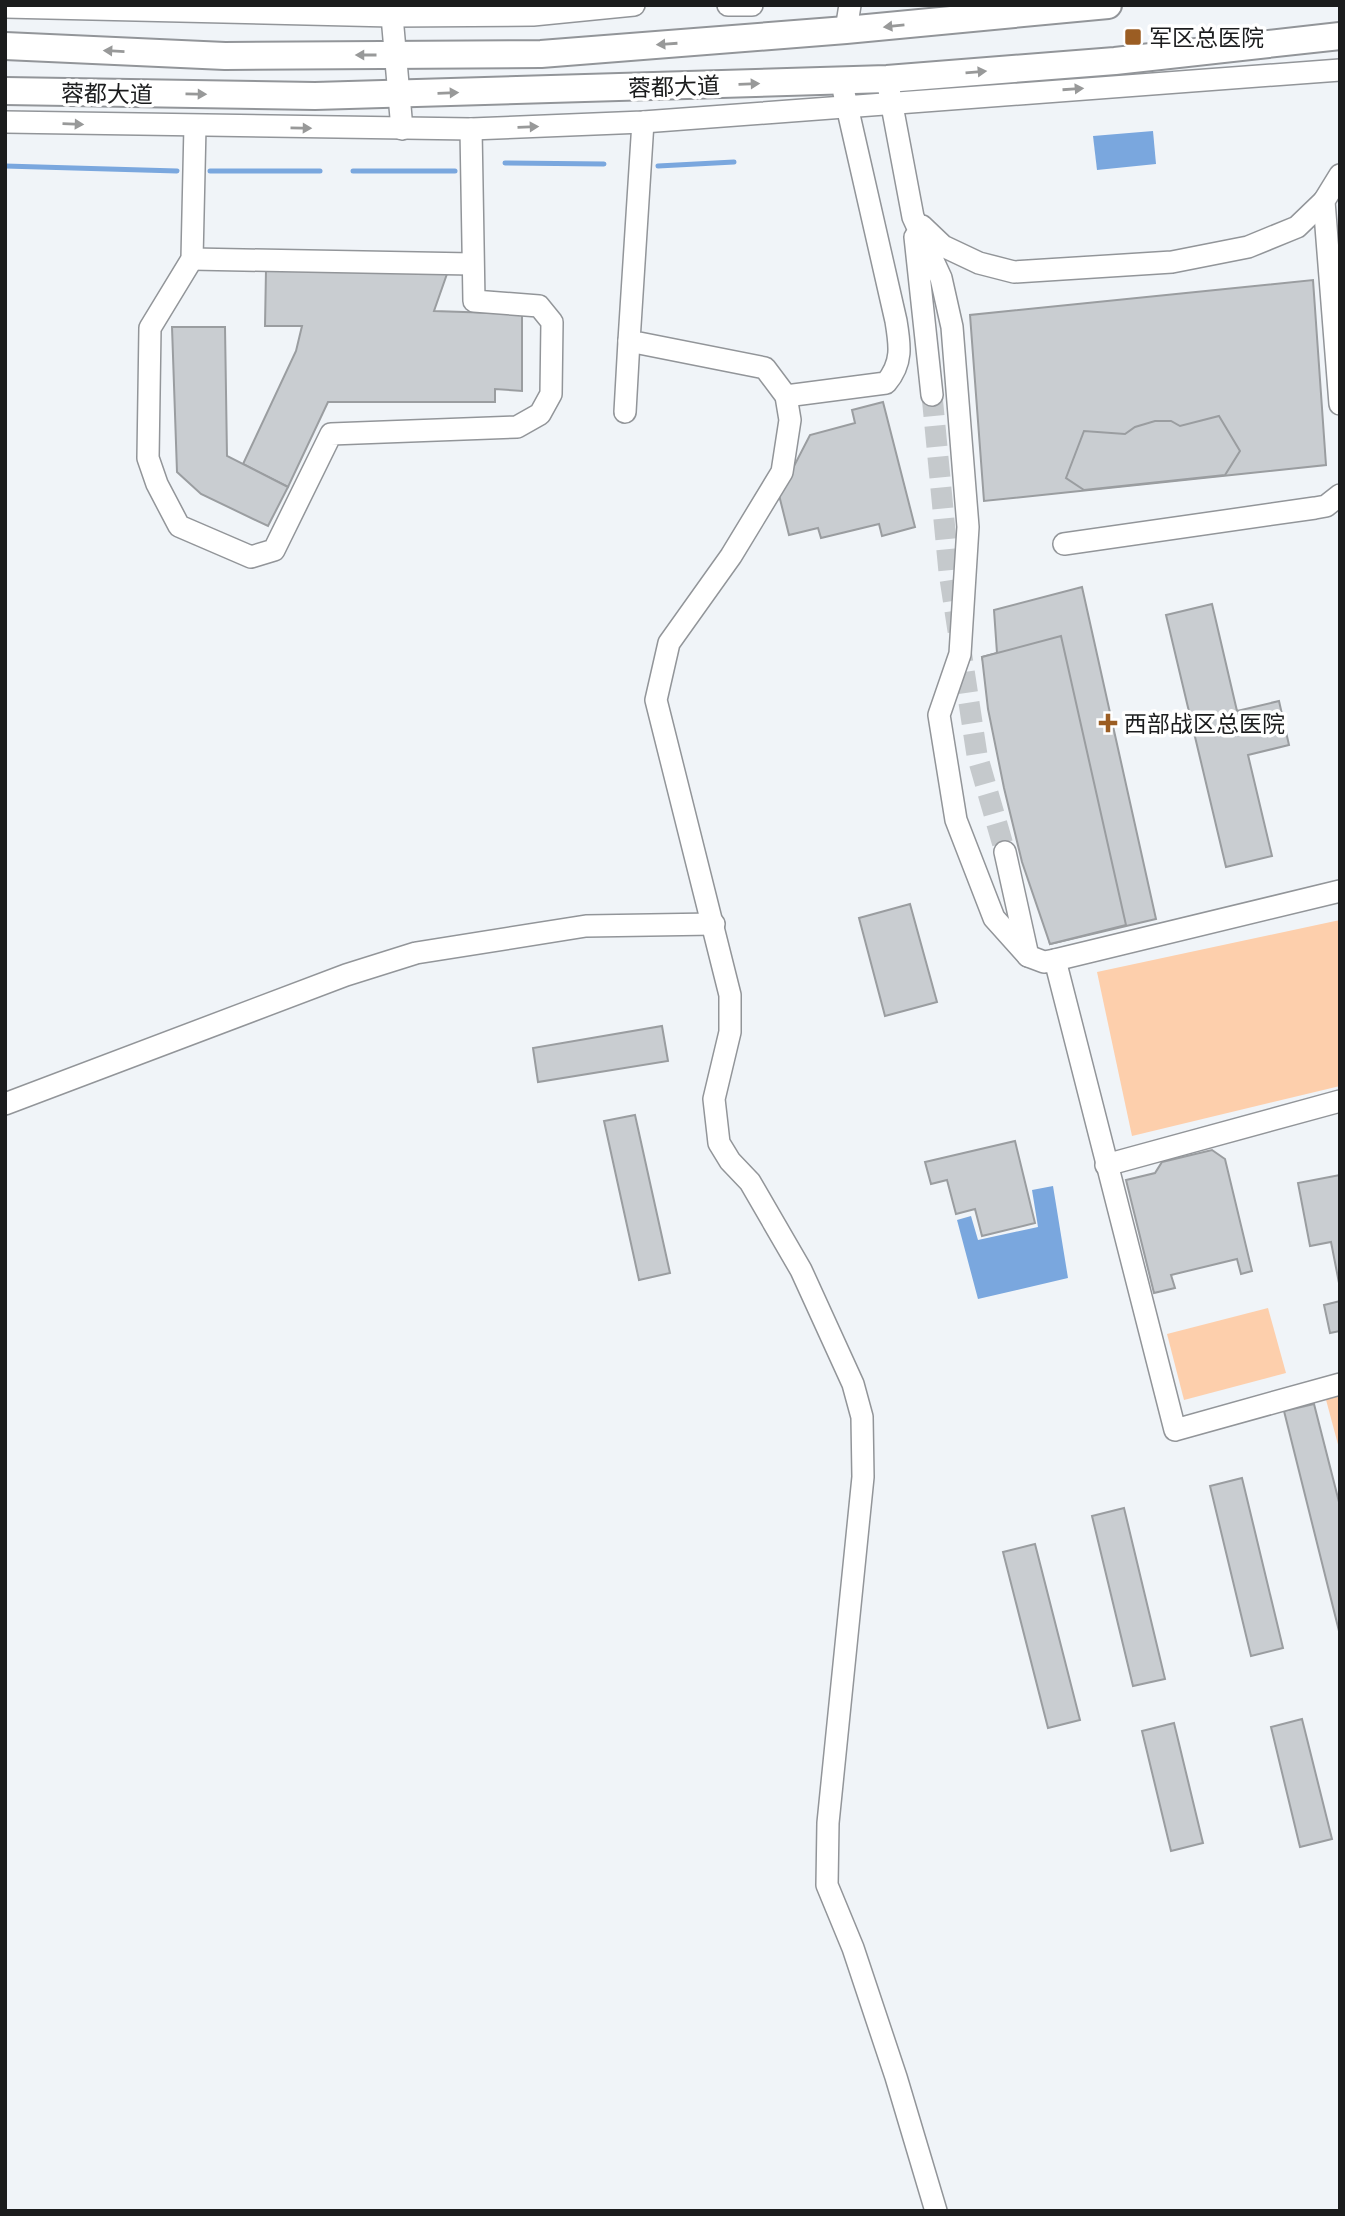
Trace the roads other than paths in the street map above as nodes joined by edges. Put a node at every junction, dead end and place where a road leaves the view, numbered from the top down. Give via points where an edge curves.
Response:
1 (635, 5) edge
2 (728, 5) edge
3 (752, 5) edge
4 (1108, 5) edge
5 (5, 7) edge
6 (391, 11) edge
7 (848, 18) edge
8 (1338, 36) edge
9 (5, 46) edge
10 (397, 55) junction
11 (1340, 70) edge
12 (1340, 76) edge
13 (5, 92) edge
14 (888, 92) junction
15 (844, 93) junction
16 (401, 94) junction
17 (5, 122) edge
18 (643, 122) junction
19 (195, 127) junction
20 (402, 129) junction
21 (471, 129) junction
22 (1340, 175) edge
23 (1318, 208) junction
24 (913, 218) junction
25 (192, 259) junction
26 (472, 264) junction
27 (629, 341) junction
28 (932, 395) tunnel mouth
29 (786, 396) junction
30 (1340, 404) edge
31 (625, 412) dead end
32 (1340, 495) edge
33 (1064, 544) dead end
34 (1005, 852) tunnel mouth
35 (1340, 891) edge
36 (714, 924) junction
37 (1028, 956) junction
38 (1055, 960) junction
39 (1340, 1101) edge
40 (5, 1104) edge
41 (1106, 1165) junction
42 (1340, 1384) edge
43 (936, 2211) edge

1 - 6 street via 533,15
2 - 3 street
4 -> 7 main road, 蓉都大道
5 - 6 street
6 - 10 street
7 -> 10 main road, 蓉都大道 via 541,54
8 - 11 street
14 -> 8 main road, 蓉都大道
10 -> 9 main road, 蓉都大道 via 225,57
10 - 16 street
11 - 12 street
14 -> 11 street
13 -> 16 main road, 蓉都大道
14 - 15 main road, 蓉都大道
14 - 24 street
16 -> 15 main road, 蓉都大道
15 - 18 street
15 - 29 street via 901,353 886,383
16 - 20 street
17 -> 19 street
21 -> 18 street
18 - 27 street
19 -> 20 street
19 - 25 street
20 - 21 street
21 - 26 street
22 - 23 street
23 - 24 street via 1297,227 1248,247 1172,262 1014,272 979,263 943,246
23 - 30 street
24 - 28 street
24 - 37 street via 941,278 952,327 968,527 960,654 939,715 956,820 974,871 994,918
25 - 26 street
25 - 26 street via 150,328 148,458 179,526 251,557 274,550 331,434 517,428 540,414 551,394 552,322 540,306 474,301
27 - 29 street via 765,368
27 - 31 street
29 - 36 street via 790,420 782,472 731,556 669,643 656,701
32 - 33 street via 1315,508
34 - 37 street
35 - 38 street
36 - 40 street via 586,926 416,953
36 - 43 street via 730,995 730,1032 714,1099 719,1143 750,1182 801,1270 853,1384 862,1417 863,1477 828,1823 827,1885 853,1948
37 - 38 street via 1044,962
38 - 41 street
39 - 41 street
41 - 42 street via 1175,1430

